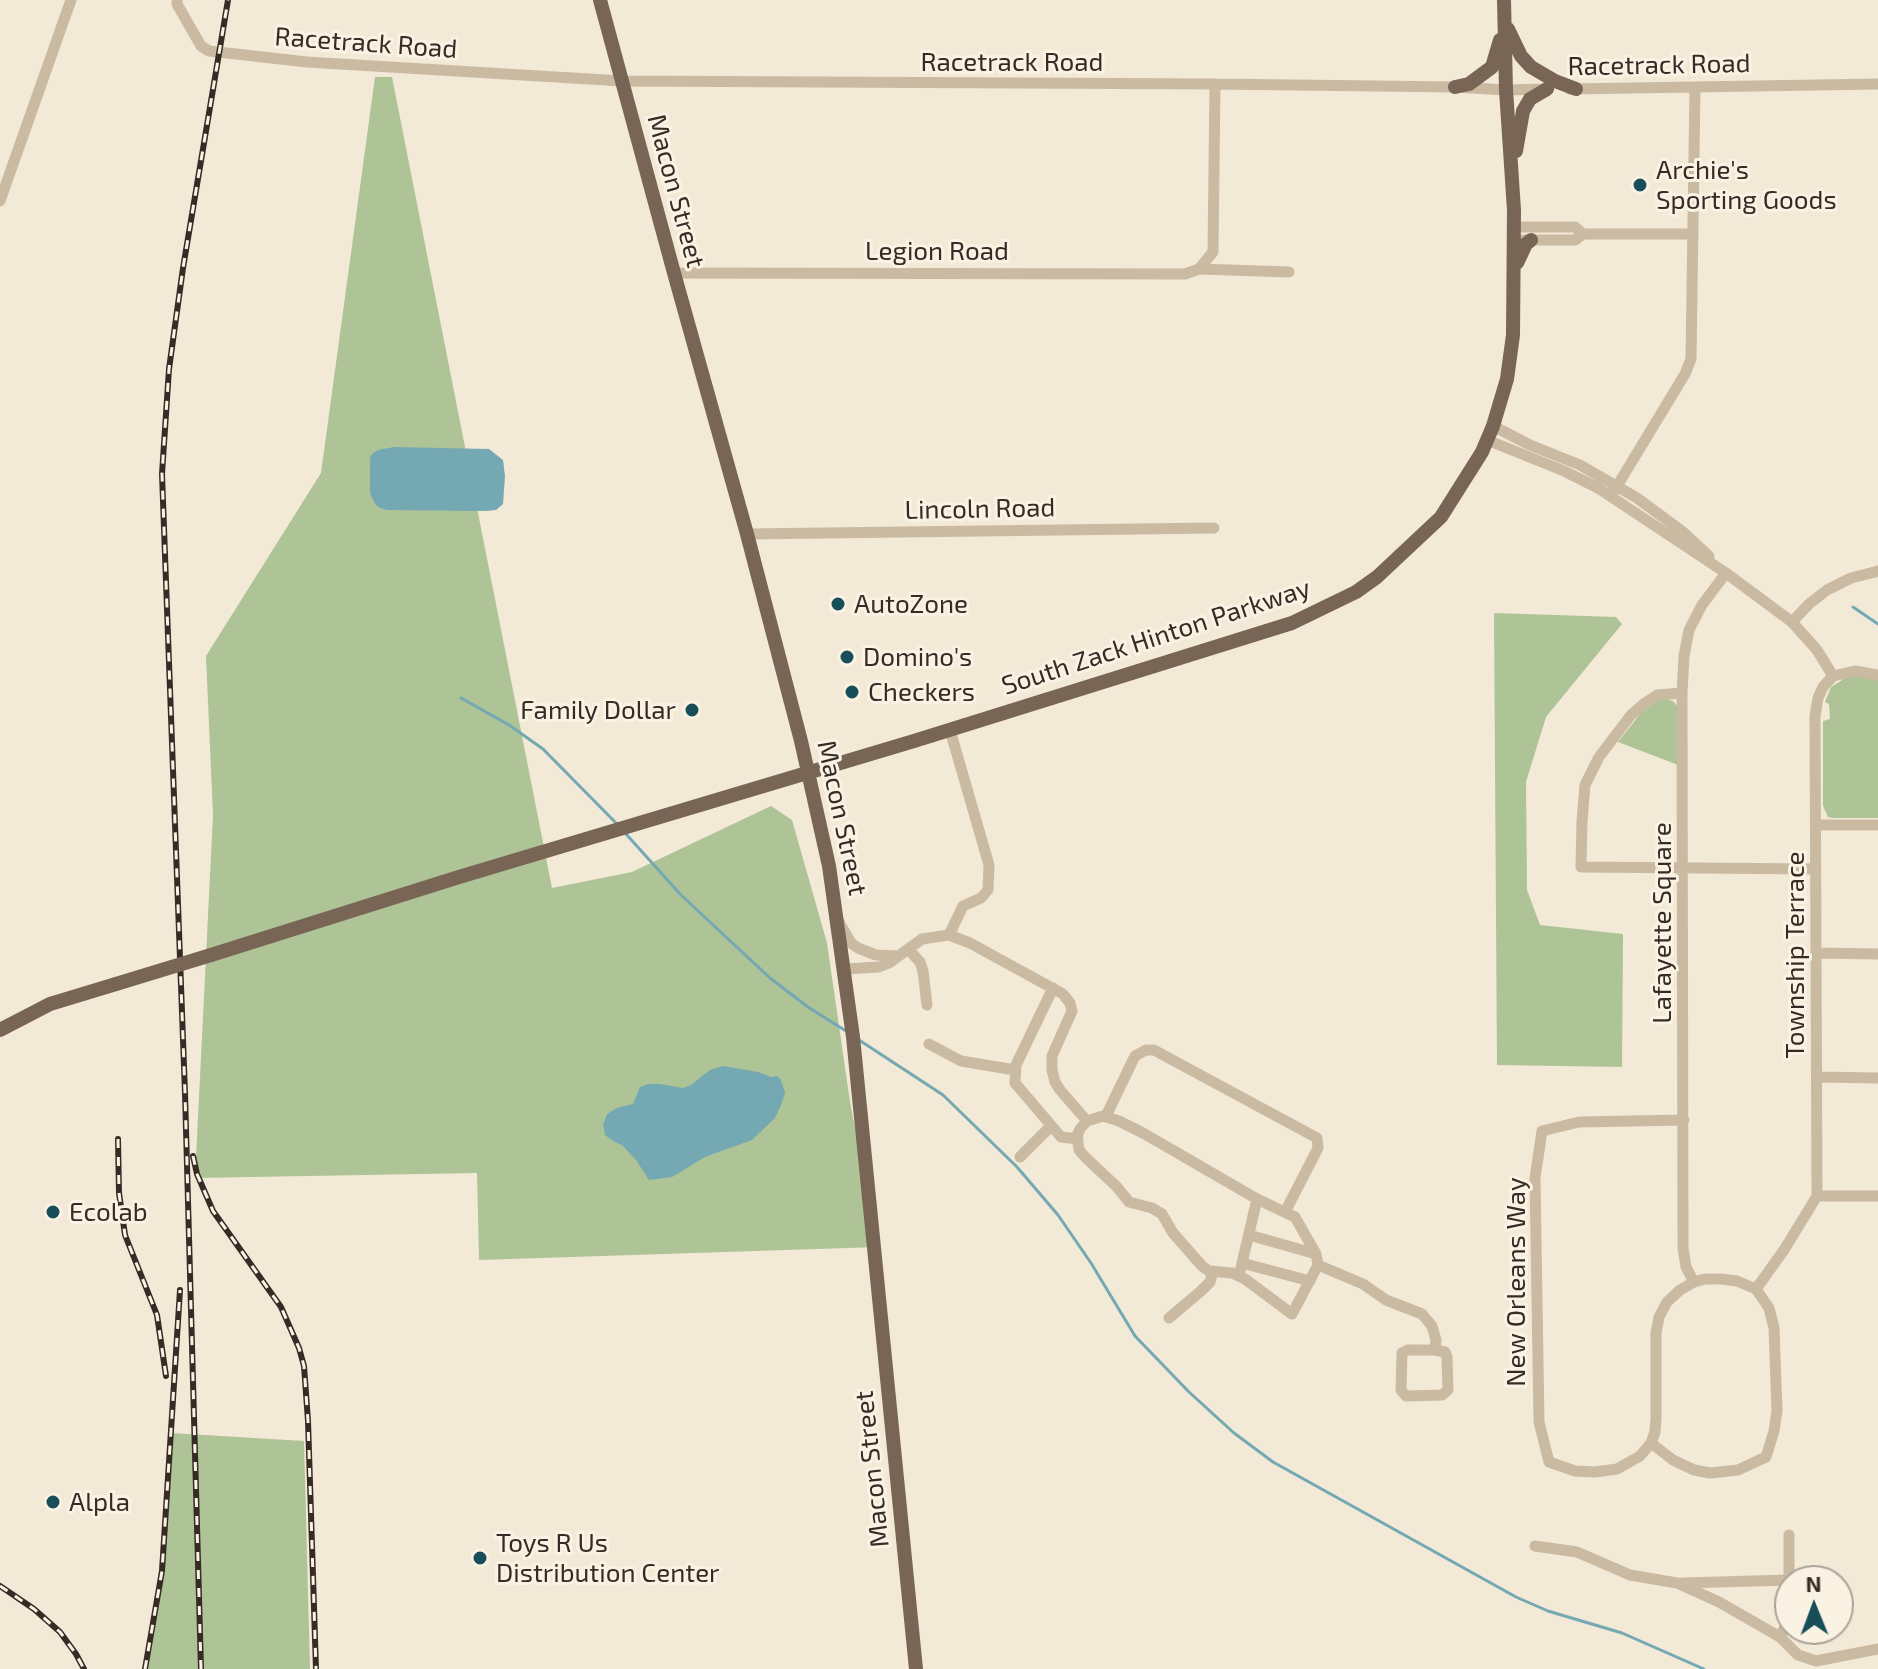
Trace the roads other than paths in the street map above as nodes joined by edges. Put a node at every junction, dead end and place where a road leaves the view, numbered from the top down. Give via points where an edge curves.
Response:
1 (71, 0) edge
2 (177, 0) edge
3 (600, 0) edge
4 (1504, 0) edge
5 (1504, 20) junction
6 (622, 81) junction
7 (1215, 84) junction
8 (1878, 84) edge
9 (1455, 87) junction
10 (1695, 87) junction
11 (1547, 89) junction
12 (1576, 89) junction
13 (1506, 90) junction
14 (1512, 175) junction
15 (0, 201) edge
16 (1513, 234) junction
17 (1583, 234) junction
18 (1693, 234) junction
19 (1531, 240) junction
20 (1199, 269) junction
21 (1289, 272) dead end
22 (674, 273) junction
23 (1514, 275) junction
24 (1490, 433) junction
25 (1614, 491) junction
26 (1214, 528) dead end
27 (747, 534) junction
28 (1878, 571) edge
29 (1726, 573) junction
30 (1792, 622) junction
31 (1878, 675) edge
32 (1833, 676) junction
33 (1682, 693) junction
34 (950, 730) junction
35 (809, 772) junction
36 (1816, 825) junction
37 (1878, 825) edge
38 (1684, 869) junction
39 (1816, 869) junction
40 (839, 922) junction
41 (949, 935) junction
42 (903, 952) junction
43 (1817, 953) junction
44 (1878, 954) edge
45 (844, 969) junction
46 (1053, 988) junction
47 (927, 1005) dead end
48 (0, 1030) edge
49 (929, 1044) dead end
50 (1015, 1070) junction
51 (1818, 1077) junction
52 (1878, 1078) edge
53 (1106, 1116) junction
54 (1684, 1120) junction
55 (1087, 1121) junction
56 (1051, 1126) junction
57 (1078, 1139) junction
58 (1020, 1157) dead end
59 (1817, 1196) junction
60 (1878, 1196) edge
61 (1257, 1199) junction
62 (1285, 1212) junction
63 (1249, 1235) junction
64 (1317, 1260) junction
65 (1242, 1263) junction
66 (1213, 1271) junction
67 (1239, 1276) junction
68 (1310, 1281) junction
69 (1694, 1282) junction
70 (1756, 1289) junction
71 (1169, 1318) dead end
72 (1435, 1350) junction
73 (1651, 1443) junction
74 (1789, 1535) dead end
75 (1535, 1546) dead end
76 (1790, 1565) edge
77 (1774, 1580) edge
78 (1677, 1583) junction
79 (1774, 1634) edge
80 (1788, 1645) edge
81 (1878, 1649) edge
82 (916, 1669) edge

1 - 15 street
2 - 6 street, Racetrack Road via 201,46 209,51
3 - 6 main road, Macon Street
4 - 5 main road, South Zack Hinton Parkway
5 - 9 main road via 1492,67 1469,84
5 - 12 main road via 1531,67
5 - 13 main road, South Zack Hinton Parkway
6 - 7 street, Racetrack Road
6 - 22 main road, Macon Street
7 - 9 street, Racetrack Road
7 - 20 street via 1213,252
8 - 10 street, Racetrack Road
9 - 13 street, Racetrack Road
10 - 12 street, Racetrack Road
10 - 18 street
11 - 12 street, Racetrack Road
11 - 13 street, Racetrack Road
11 - 14 main road via 1530,99 1523,111
13 - 14 main road, South Zack Hinton Parkway
14 - 16 main road, South Zack Hinton Parkway
16 - 17 street via 1575,227
16 - 19 street
16 - 23 main road, South Zack Hinton Parkway
17 - 18 street
17 - 19 street via 1575,240
18 - 25 street via 1691,359
19 - 23 main road
20 - 21 street, Legion Road
20 - 22 street, Legion Road via 1185,274
22 - 27 main road, Macon Street
23 - 24 main road, South Zack Hinton Parkway via 1507,379
24 - 25 street via 1580,465
24 - 34 main road, South Zack Hinton Parkway via 1441,517 1356,592 1292,623
25 - 29 street via 1637,498
26 - 27 street, Lincoln Road
27 - 35 main road, Macon Street
28 - 30 street via 1827,590
29 - 30 street
29 - 33 street, Lafayette Square via 1689,630
30 - 32 street
31 - 32 street via 1855,671
32 - 36 street, Township Terrace via 1818,698 1815,716
33 - 38 street, Lafayette Square
33 - 38 street via 1657,695 1645,703 1599,757 1585,785 1581,867
34 - 35 main road, South Zack Hinton Parkway
34 - 41 street via 989,865 988,890 963,906
35 - 40 main road, Macon Street
35 - 48 main road, South Zack Hinton Parkway, bridge via 50,1004
36 - 37 street
36 - 39 street, Township Terrace
38 - 39 street
38 - 54 street, Lafayette Square
39 - 43 street, Township Terrace
40 - 42 street via 858,948 876,955
40 - 45 main road, Macon Street
41 - 42 street via 922,939
41 - 46 street
42 - 45 street via 879,967
42 - 47 street via 920,962
43 - 44 street
43 - 51 street, Township Terrace
45 - 82 main road, Macon Street
46 - 50 street
46 - 55 street via 1072,1011 1052,1056 1055,1082
49 - 50 street via 961,1061
50 - 56 street via 1015,1083
51 - 52 street
51 - 59 street, Township Terrace
53 - 55 street
53 - 61 street
53 - 62 street via 1135,1056 1154,1050 1317,1138 1318,1148
54 - 69 street, Lafayette Square via 1683,1248
54 - 73 street, New Orleans Way via 1587,1121 1542,1131 1535,1178 1539,1422 1549,1462 1575,1471 1617,1469
55 - 57 street
56 - 57 street via 1061,1137
56 - 58 street
57 - 66 street via 1079,1150 1129,1202 1162,1214 1202,1266
59 - 60 street
59 - 70 street
61 - 62 street
61 - 63 street
62 - 64 street via 1295,1217
63 - 64 street
63 - 65 street
64 - 68 street
64 - 72 street via 1386,1300 1422,1314 1432,1326
65 - 67 street
65 - 68 street
66 - 67 street
66 - 71 street via 1210,1282
67 - 68 street via 1292,1314
69 - 70 street via 1721,1279
69 - 73 street via 1667,1302 1659,1317
70 - 73 street via 1774,1328 1777,1411 1766,1457 1738,1470 1710,1473 1673,1460
72 - 72 street via 1447,1357 1448,1390 1442,1395 1406,1396 1401,1390 1402,1353
74 - 76 street
75 - 78 street via 1577,1552 1630,1575
77 - 78 street
78 - 79 street
80 - 81 street via 1816,1661

